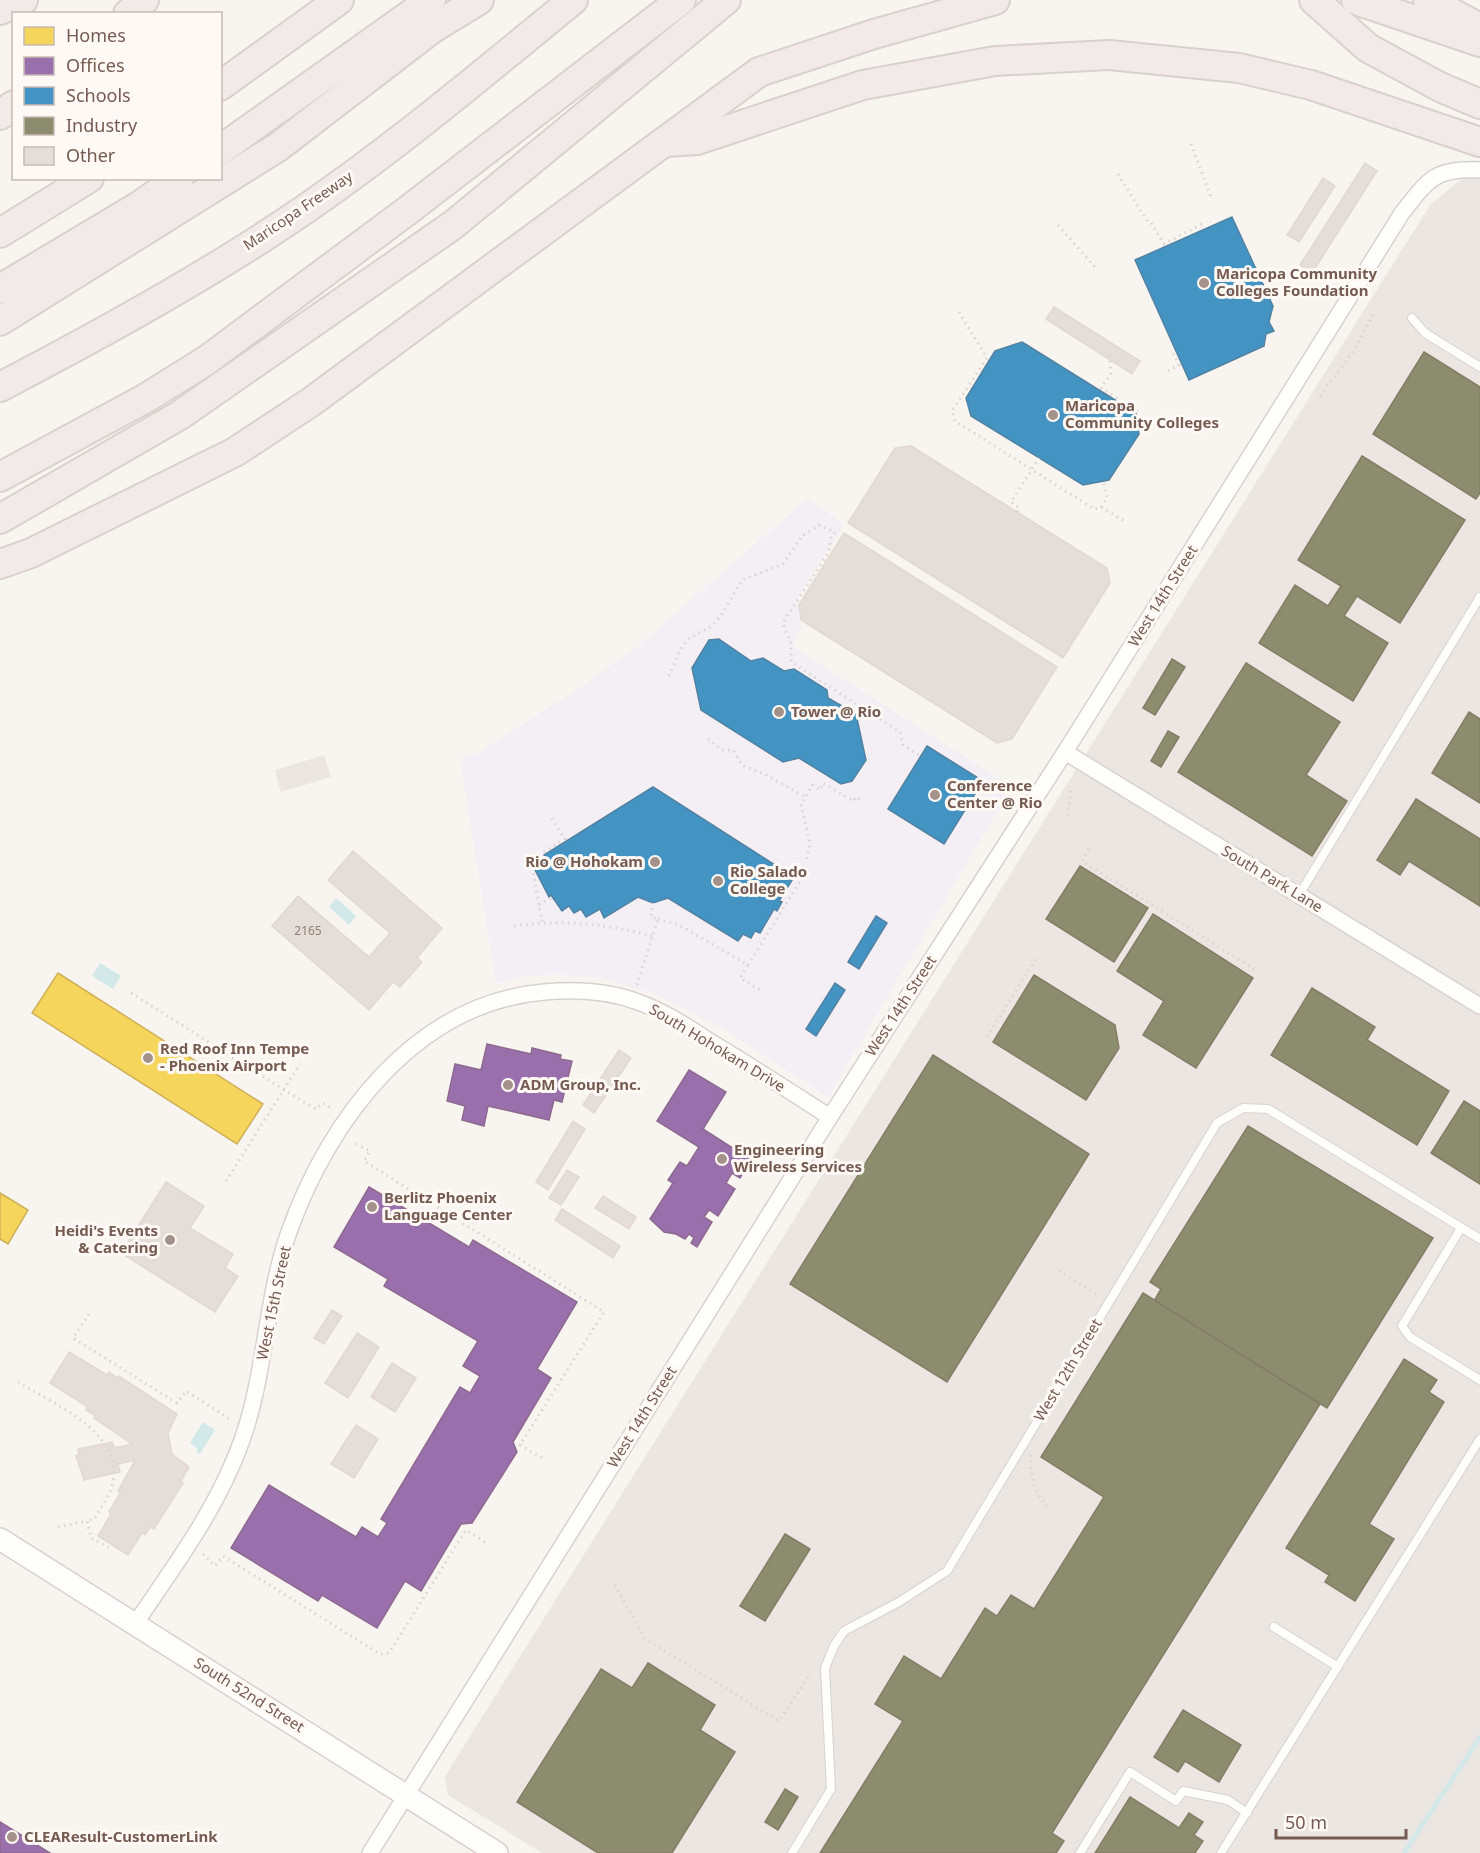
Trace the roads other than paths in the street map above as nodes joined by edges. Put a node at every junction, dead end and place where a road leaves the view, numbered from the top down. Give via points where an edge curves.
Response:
1 (23, 0) edge
2 (144, 0) edge
3 (339, 0) edge
4 (479, 0) edge
5 (573, 0) edge
6 (681, 0) edge
7 (726, 0) edge
8 (995, 0) edge
9 (1314, 0) edge
10 (1428, 0) edge
11 (1369, 4) edge
12 (0, 10) edge
13 (130, 12) edge
14 (432, 14) edge
15 (1480, 27) edge
16 (1480, 42) edge
17 (222, 85) edge
18 (1480, 104) edge
19 (665, 142) junction
20 (1480, 142) edge
21 (222, 149) edge
22 (1480, 170) edge
23 (86, 180) edge
24 (176, 180) edge
25 (0, 233) edge
26 (0, 289) edge
27 (1412, 318) dead end
28 (0, 321) edge
29 (1480, 367) edge
30 (0, 387) edge
31 (0, 477) edge
32 (0, 519) edge
33 (0, 564) edge
34 (1480, 597) edge
35 (1065, 752) junction
36 (1299, 896) junction
37 (527, 993) joint
38 (1480, 1006) edge
39 (830, 1117) junction
40 (1461, 1228) junction
41 (1480, 1239) edge
42 (1480, 1380) edge
43 (1480, 1439) edge
44 (0, 1539) edge
45 (135, 1624) junction
46 (1274, 1626) dead end
47 (1338, 1667) junction
48 (406, 1795) junction
49 (1246, 1813) junction
50 (370, 1853) edge
51 (497, 1853) edge
52 (792, 1853) edge
53 (1080, 1853) edge
54 (1221, 1853) edge

1 - 12 highway
2 - 13 highway
3 - 17 highway
4 - 14 highway
5 - 30 highway, Maricopa Freeway via 382,153 272,231 111,329
6 - 31 highway via 207,360 147,398
7 - 32 highway via 453,225 180,415
8 - 19 highway via 759,72
9 - 18 highway via 1368,48
10 - 15 highway
11 - 16 highway
14 - 21 highway
14 - 28 highway via 278,147
19 - 20 highway via 696,140 863,85 995,61 1109,55 1239,68 1311,85
19 - 33 highway via 311,402 234,452 42,548
22 - 35 street, West 14th Street via 1446,171 1429,179 1402,213
23 - 25 highway
24 - 26 highway
27 - 29 lane via 1425,333
34 - 36 lane
35 - 36 street, South Park Lane
35 - 39 street, West 14th Street
36 - 38 street, South Park Lane
37 - 39 street, South Hohokam Drive via 602,992 638,1002 670,1017
37 - 45 street, West 15th Street via 494,1000 430,1031 397,1059 347,1120 309,1185 289,1232 270,1308 251,1415 222,1490
39 - 48 street, West 14th Street
40 - 41 lane, West 12th Street
40 - 42 lane via 1402,1326 1410,1337
40 - 52 lane, West 12th Street via 1268,1109 1243,1108 1217,1123 947,1570 899,1602 844,1631 834,1646 825,1668 831,1789
43 - 47 lane
44 - 45 main road, South 52nd Street
45 - 48 main road, South 52nd Street
46 - 47 lane
47 - 49 lane
48 - 50 street, West 14th Street
48 - 51 main road, South 52nd Street
49 - 53 lane via 1227,1800 1183,1791 1176,1801 1130,1772
49 - 54 lane

